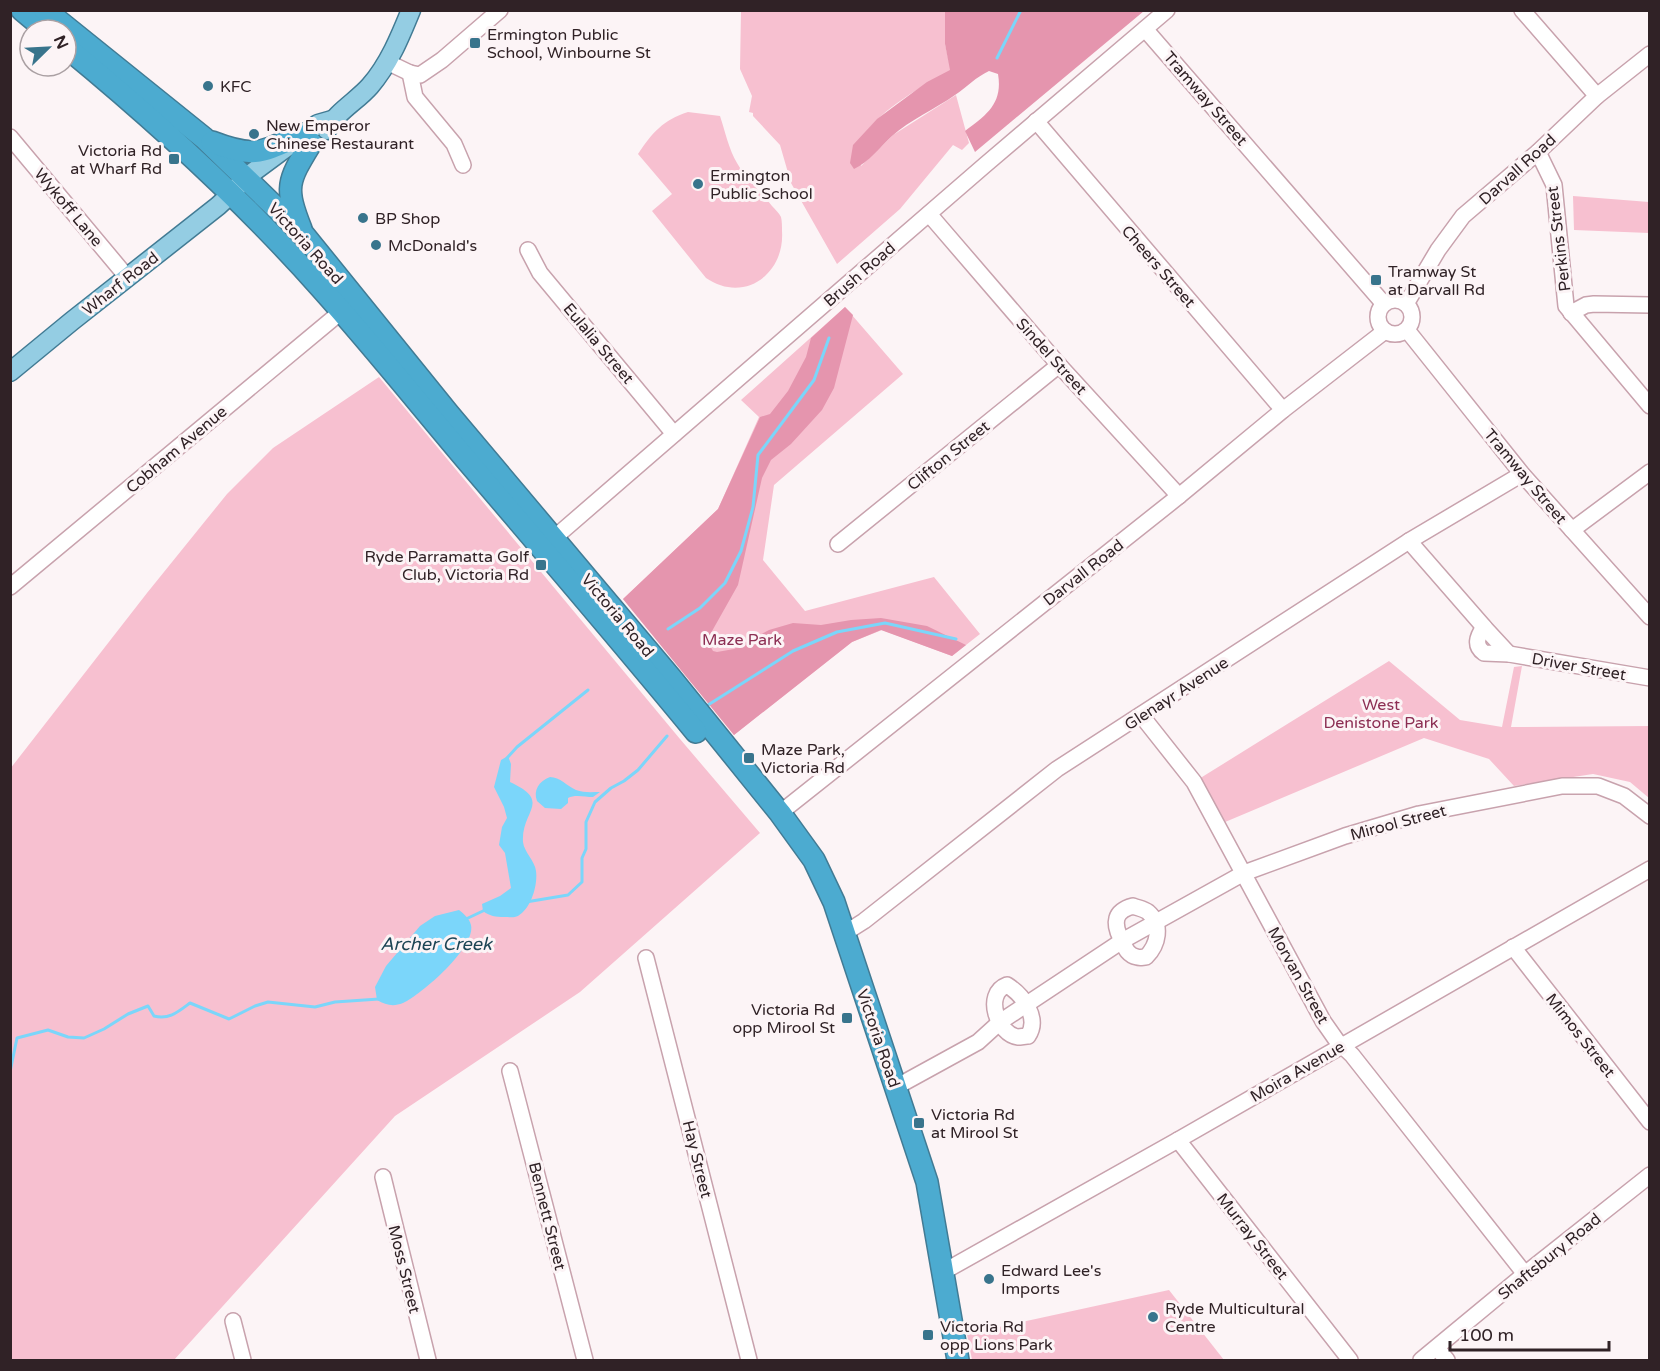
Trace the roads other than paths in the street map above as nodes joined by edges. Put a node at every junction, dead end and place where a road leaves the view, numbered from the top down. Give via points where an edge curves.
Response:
1 (45, 10) edge
2 (411, 10) edge
3 (500, 10) edge
4 (1167, 10) edge
5 (1522, 10) edge
6 (1145, 29) junction
7 (1650, 54) edge
8 (78, 57) edge
9 (387, 62) junction
10 (410, 73) junction
11 (1597, 96) junction
12 (1036, 121) junction
13 (10, 137) edge
14 (204, 138) junction
15 (308, 139) junction
16 (1538, 152) junction
17 (462, 165) dead end
18 (243, 186) junction
19 (928, 214) junction
20 (304, 235) junction
21 (528, 250) dead end
22 (127, 277) junction
23 (1406, 303) junction
24 (1384, 304) junction
25 (1650, 304) edge
26 (342, 311) junction
27 (1571, 313) junction
28 (1407, 330) junction
29 (1385, 331) junction
30 (1059, 365) junction
31 (10, 372) edge
32 (1650, 406) edge
33 (1283, 410) junction
34 (674, 434) junction
35 (1650, 472) edge
36 (1522, 474) junction
37 (1179, 496) junction
38 (1572, 530) junction
39 (553, 539) junction
40 (1409, 541) junction
41 (838, 544) dead end
42 (10, 586) edge
43 (1650, 617) edge
44 (1648, 677) edge
45 (1141, 715) junction
46 (780, 813) junction
47 (1650, 816) edge
48 (1650, 869) edge
49 (1244, 873) junction
50 (1155, 923) junction
51 (844, 933) junction
52 (1122, 941) junction
53 (1513, 947) junction
54 (646, 958) dead end
55 (1026, 1005) junction
56 (1000, 1022) junction
57 (1342, 1045) junction
58 (510, 1071) dead end
59 (896, 1087) junction
60 (1650, 1122) edge
61 (1178, 1140) junction
62 (1650, 1175) edge
63 (383, 1177) dead end
64 (943, 1272) junction
65 (1525, 1274) junction
66 (233, 1321) dead end
67 (1437, 1348) junction
68 (243, 1360) edge
69 (428, 1360) edge
70 (585, 1360) edge
71 (749, 1360) edge
72 (945, 1360) edge
73 (958, 1360) edge
74 (1350, 1360) edge
75 (1421, 1360) edge
76 (1447, 1360) edge

1 - 14 highway, Victoria Road
2 - 9 main road, Wharf Road
3 - 10 street via 432,68 420,75
4 - 6 street, Brush Road
5 - 11 street
6 - 12 street, Brush Road
6 - 24 street, Tramway Street
7 - 11 street, Darvall Road
8 - 18 highway, Victoria Road
9 - 10 street
9 - 15 main road, Wharf Road via 361,96 332,120 318,124
10 - 17 street via 415,98 454,144
11 - 16 street, Darvall Road
12 - 19 street, Brush Road
12 - 33 street, Cheers Street
13 - 22 street, Wykoff Lane
14 - 15 highway via 249,153
14 - 18 highway, Victoria Road
15 - 18 main road, Wharf Road
15 - 20 highway via 290,184 292,204
16 - 23 street, Darvall Road via 1463,216 1437,250
16 - 27 street, Perkins Street via 1554,186 1566,306
18 - 20 highway, Victoria Road
18 - 22 main road, Wharf Road
18 - 26 highway, Victoria Road
19 - 30 street, Sindel Street
19 - 34 street, Brush Road
20 - 39 highway, Victoria Road
21 - 34 street, Eulalia Street via 540,273
22 - 31 main road, Wharf Road
23 - 24 street via 1395,300
23 - 28 street via 1413,318
24 - 29 street via 1378,317
25 - 27 street via 1594,304
26 - 42 street, Cobham Avenue
26 - 72 highway, Victoria Road via 657,685 795,856 822,912 910,1174
27 - 32 street, Perkins Street
28 - 29 street via 1398,334
28 - 36 street, Tramway Street
29 - 33 street, Darvall Road
30 - 37 street, Sindel Street
30 - 41 street, Clifton Street
33 - 37 street, Darvall Road
34 - 39 street, Brush Road
35 - 38 street
36 - 38 street, Tramway Street
36 - 40 street, Glenayr Avenue
37 - 46 street, Darvall Road
38 - 43 street, Tramway Street
39 - 46 highway, Victoria Road
40 - 44 street, Driver Street via 1484,627 1478,638 1481,651
40 - 45 street, Glenayr Avenue
45 - 49 street, Morvan Street via 1194,782
45 - 51 street, Glenayr Avenue via 1057,769
46 - 51 highway, Victoria Road via 814,860
47 - 49 street, Mirool Street via 1624,796 1598,786 1562,786 1419,814
48 - 53 street, Moira Avenue
49 - 50 street, Mirool Street
49 - 57 street, Morvan Street via 1323,1021
50 - 52 street, Mirool Street
50 - 52 street via 1158,939 1146,957 1127,952
50 - 52 street via 1147,912 1133,906 1124,909 1116,918 1116,930
51 - 59 highway, Victoria Road
52 - 55 street, Mirool Street
53 - 57 street, Moira Avenue
53 - 60 street, Mimos Street
54 - 71 street, Hay Street
55 - 56 street, Mirool Street
55 - 56 street via 1033,1019 1028,1036 1006,1032
55 - 56 street via 1015,990 1007,985 999,988 994,1008
56 - 59 street, Mirool Street via 978,1041
57 - 61 street, Moira Avenue
57 - 65 street, Morvan Street
58 - 70 street, Bennett Street
59 - 64 highway, Victoria Road via 927,1182
61 - 64 street, Moira Avenue
61 - 74 street, Murray Street
62 - 65 street, Shaftsbury Road
63 - 69 street, Moss Street
64 - 73 highway, Victoria Road
65 - 67 street, Shaftsbury Road
66 - 68 street
67 - 75 street, Shaftsbury Road
67 - 76 street

